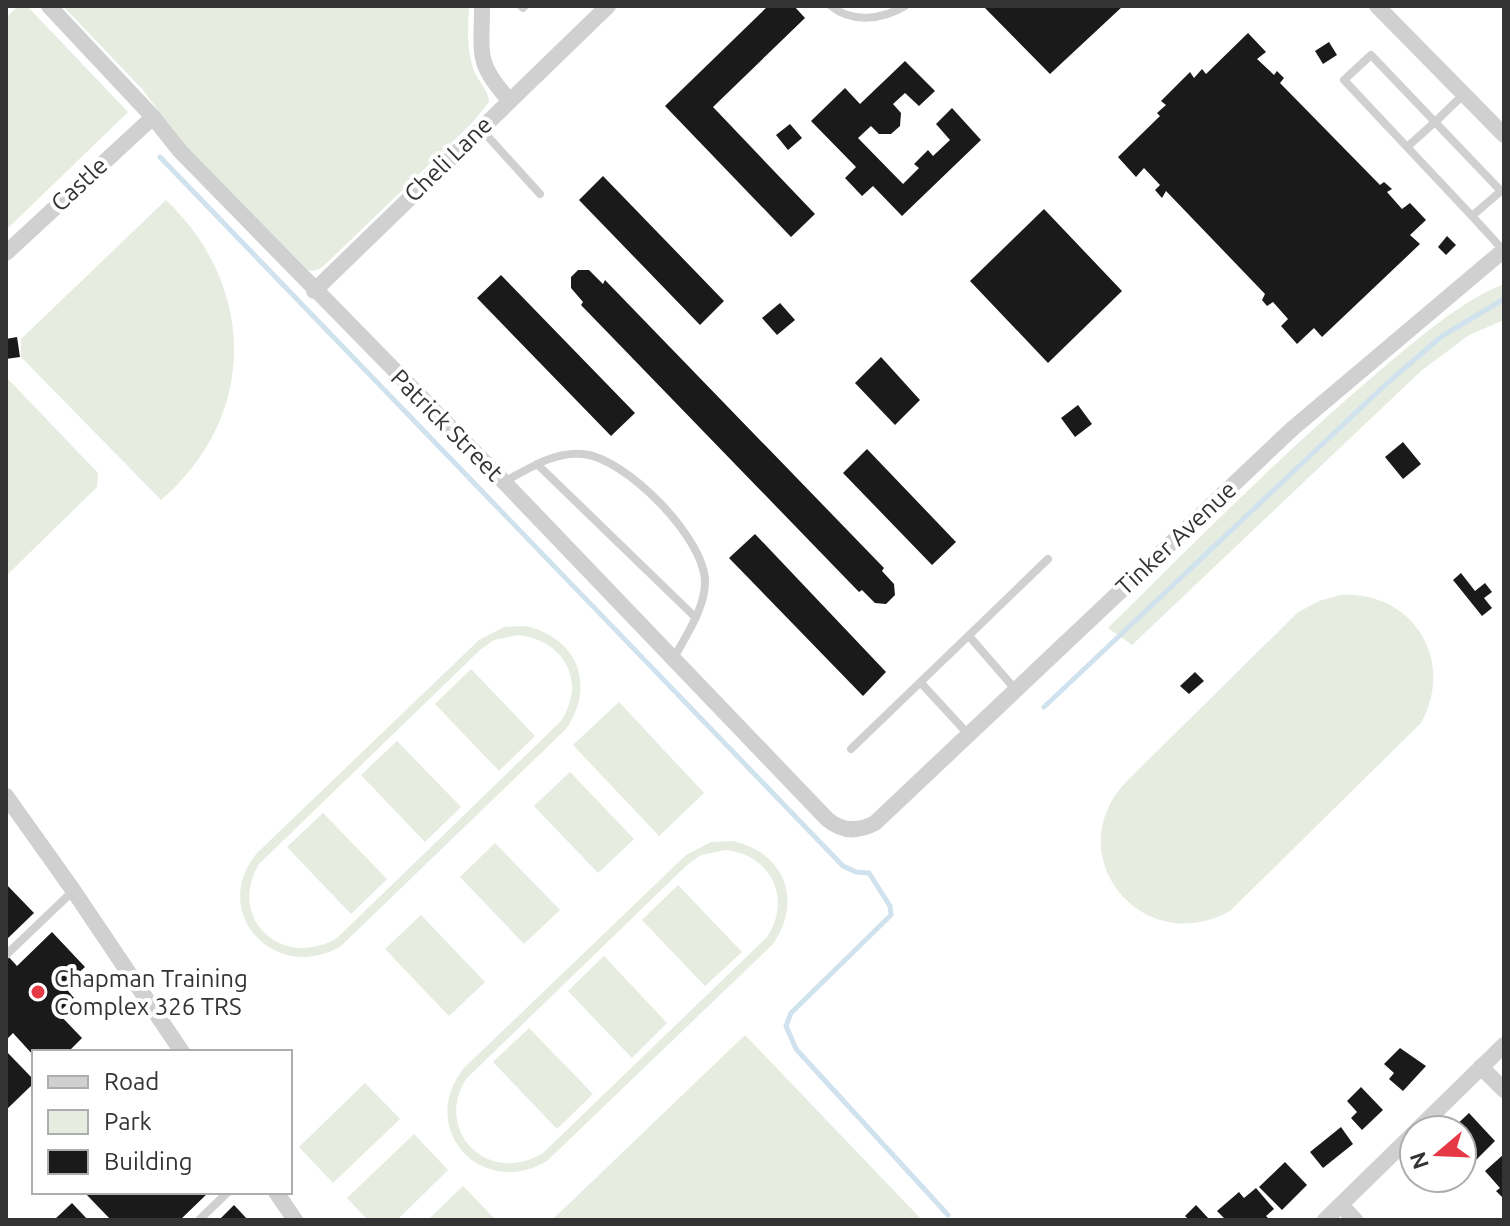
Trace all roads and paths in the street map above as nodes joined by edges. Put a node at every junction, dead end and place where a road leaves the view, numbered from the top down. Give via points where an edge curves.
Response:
1 (49, 6) edge
2 (482, 6) edge
3 (608, 6) edge
4 (831, 6) edge
5 (905, 6) edge
6 (1377, 6) edge
7 (1465, 93) junction
8 (509, 100) junction
9 (153, 117) junction
10 (1435, 122) junction
11 (479, 128) junction
12 (1504, 135) edge
13 (1407, 147) junction
14 (540, 194) dead end
15 (1472, 216) junction
16 (1504, 250) edge
17 (6, 253) edge
18 (314, 291) junction
19 (537, 464) junction
20 (504, 482) junction
21 (1048, 559) dead end
22 (695, 617) junction
23 (969, 636) junction
24 (674, 658) junction
25 (921, 683) junction
26 (1016, 690) junction
27 (968, 734) junction
28 (851, 749) dead end
29 (6, 796) edge
30 (854, 830) joint
31 (73, 890) junction
32 (6, 955) edge
33 (1504, 1045) edge
34 (181, 1050) edge
35 (1481, 1067) junction
36 (1504, 1090) edge
37 (1434, 1114) edge
38 (1398, 1150) edge
39 (226, 1194) edge
40 (277, 1194) edge
41 (1341, 1205) junction
42 (199, 1220) edge
43 (295, 1220) edge
44 (1325, 1220) edge
45 (1355, 1220) edge

1 - 9 street, Patrick Street
2 - 8 street, Cheli Lane via 484,69
3 - 8 street
4 - 5 lane via 860,18
6 - 7 street
7 - 10 lane
7 - 12 street
8 - 11 street, Cheli Lane
9 - 17 street, Castle
9 - 18 street, Patrick Street
10 - 13 lane
10 - 13 lane via 1371,55 1344,80
10 - 15 lane via 1501,191
11 - 14 lane
11 - 18 street, Cheli Lane
13 - 15 lane
15 - 16 lane
16 - 26 street, Tinker Avenue via 1292,429
18 - 20 street, Patrick Street
19 - 20 lane
19 - 22 lane
19 - 22 lane via 579,453 595,456 640,483 699,555 705,579
20 - 24 street, Patrick Street
21 - 23 lane
22 - 24 lane
23 - 25 lane
23 - 26 lane
24 - 30 street, Patrick Street via 827,819
25 - 27 lane
25 - 28 lane
26 - 27 street, Tinker Avenue
27 - 30 street, Tinker Avenue via 875,823
29 - 31 street
31 - 32 lane
31 - 34 street
33 - 35 street
35 - 36 street
35 - 37 street
38 - 41 street
39 - 42 lane
40 - 43 street
41 - 44 street
41 - 45 street

